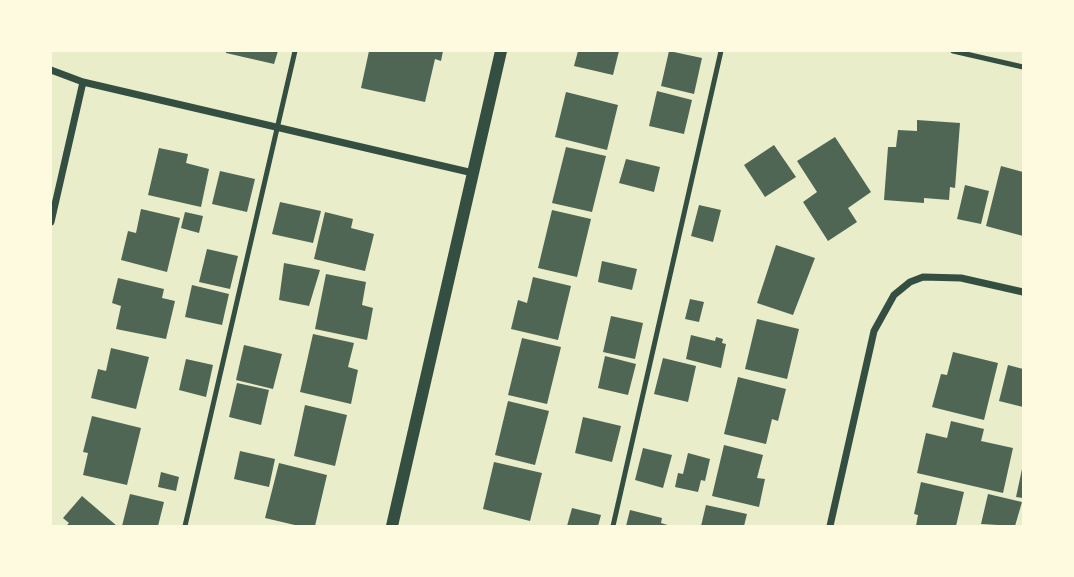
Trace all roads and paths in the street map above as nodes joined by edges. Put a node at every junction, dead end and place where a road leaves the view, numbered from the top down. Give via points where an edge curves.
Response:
1 (295, 51) edge
2 (501, 51) edge
3 (721, 51) edge
4 (953, 51) edge
5 (1023, 67) edge
6 (51, 70) edge
7 (83, 82) junction
8 (277, 127) junction
9 (473, 173) junction
10 (51, 222) edge
11 (1023, 292) edge
12 (185, 526) edge
13 (392, 526) edge
14 (613, 526) edge
15 (830, 526) edge

1 - 8 lane
2 - 9 street
3 - 14 lane
4 - 5 lane
6 - 7 street
7 - 8 street
7 - 10 street
8 - 9 street
8 - 12 lane
9 - 13 street
11 - 15 street via 961,278 923,277 894,295 874,331

